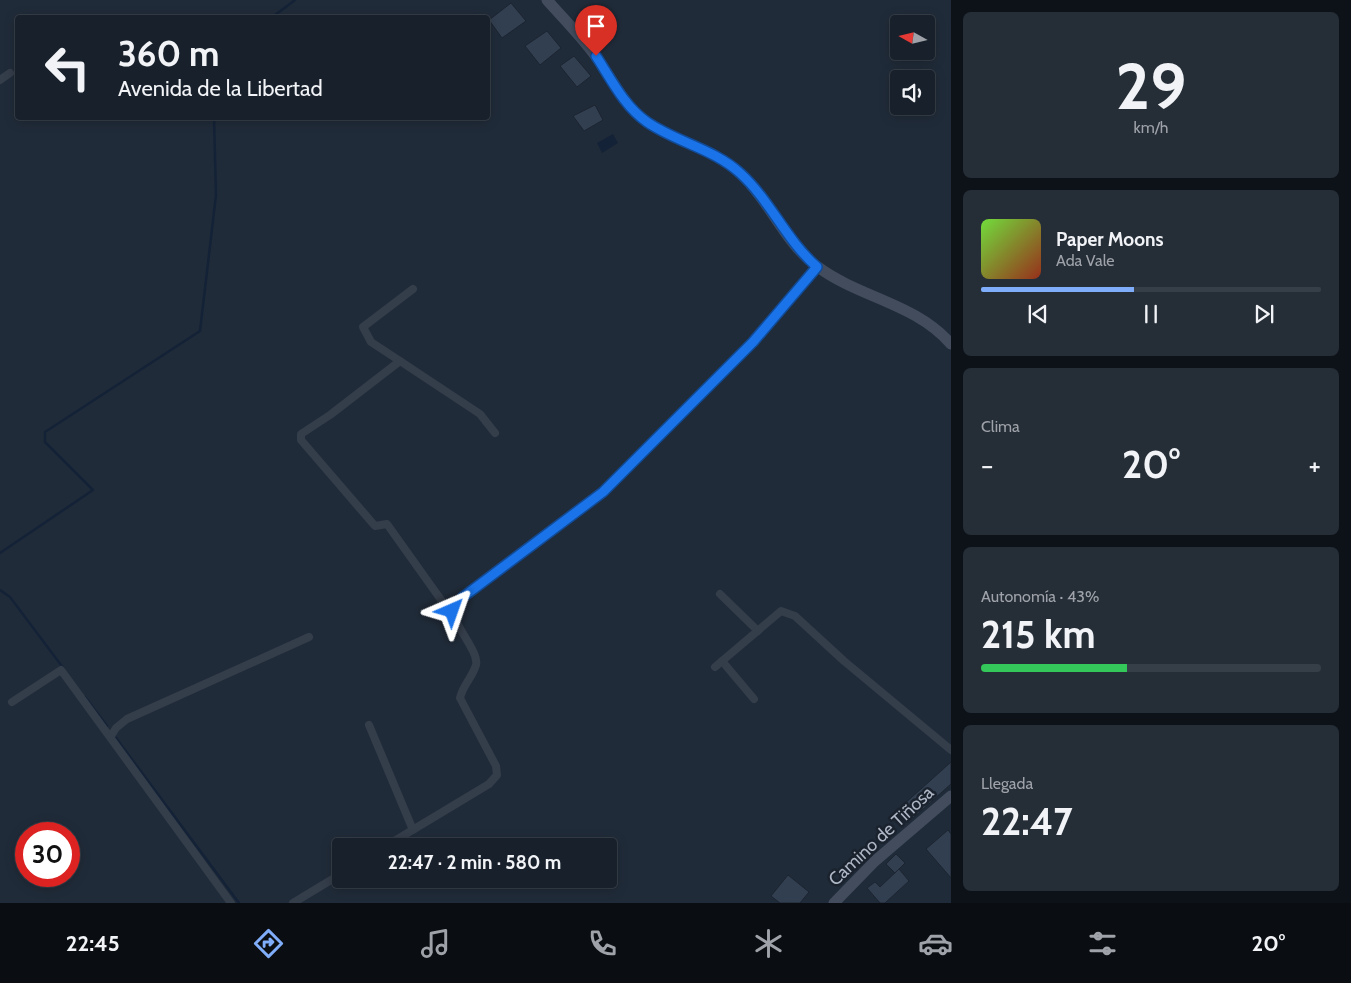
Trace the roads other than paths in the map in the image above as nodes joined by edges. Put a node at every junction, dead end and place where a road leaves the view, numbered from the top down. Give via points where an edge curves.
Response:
1 (547, 0) edge
2 (10, 73) dead end
3 (0, 80) edge
4 (817, 267) junction
5 (413, 289) dead end
6 (951, 344) edge
7 (400, 361) junction
8 (495, 433) dead end
9 (720, 594) dead end
10 (452, 611) junction
11 (758, 631) junction
12 (309, 637) dead end
13 (722, 661) junction
14 (715, 668) dead end
15 (754, 699) dead end
16 (12, 702) dead end
17 (369, 725) dead end
18 (111, 736) junction
19 (951, 750) edge
20 (951, 796) edge
21 (413, 830) junction
22 (400, 838) edge
23 (332, 879) edge
24 (231, 903) edge
25 (293, 903) edge
26 (834, 903) edge

1 - 4 main road via 590,49 636,112 653,126 736,169
2 - 3 street
4 - 6 main road via 916,315
4 - 10 street via 753,342 603,492 463,597
5 - 7 street via 363,328 371,342
7 - 8 street via 480,414
7 - 10 street via 330,416 301,434 301,440 375,526 387,524
9 - 11 street
10 - 21 street via 455,623 475,653 476,664 460,698 496,766 497,775 489,784
11 - 13 street
11 - 19 street via 781,611 795,616
12 - 18 street via 127,719
13 - 14 street
13 - 15 street
16 - 18 street via 61,670
17 - 21 street
18 - 24 street
20 - 26 main road, Camino de Tiñosa via 875,861
21 - 22 street
23 - 25 street

